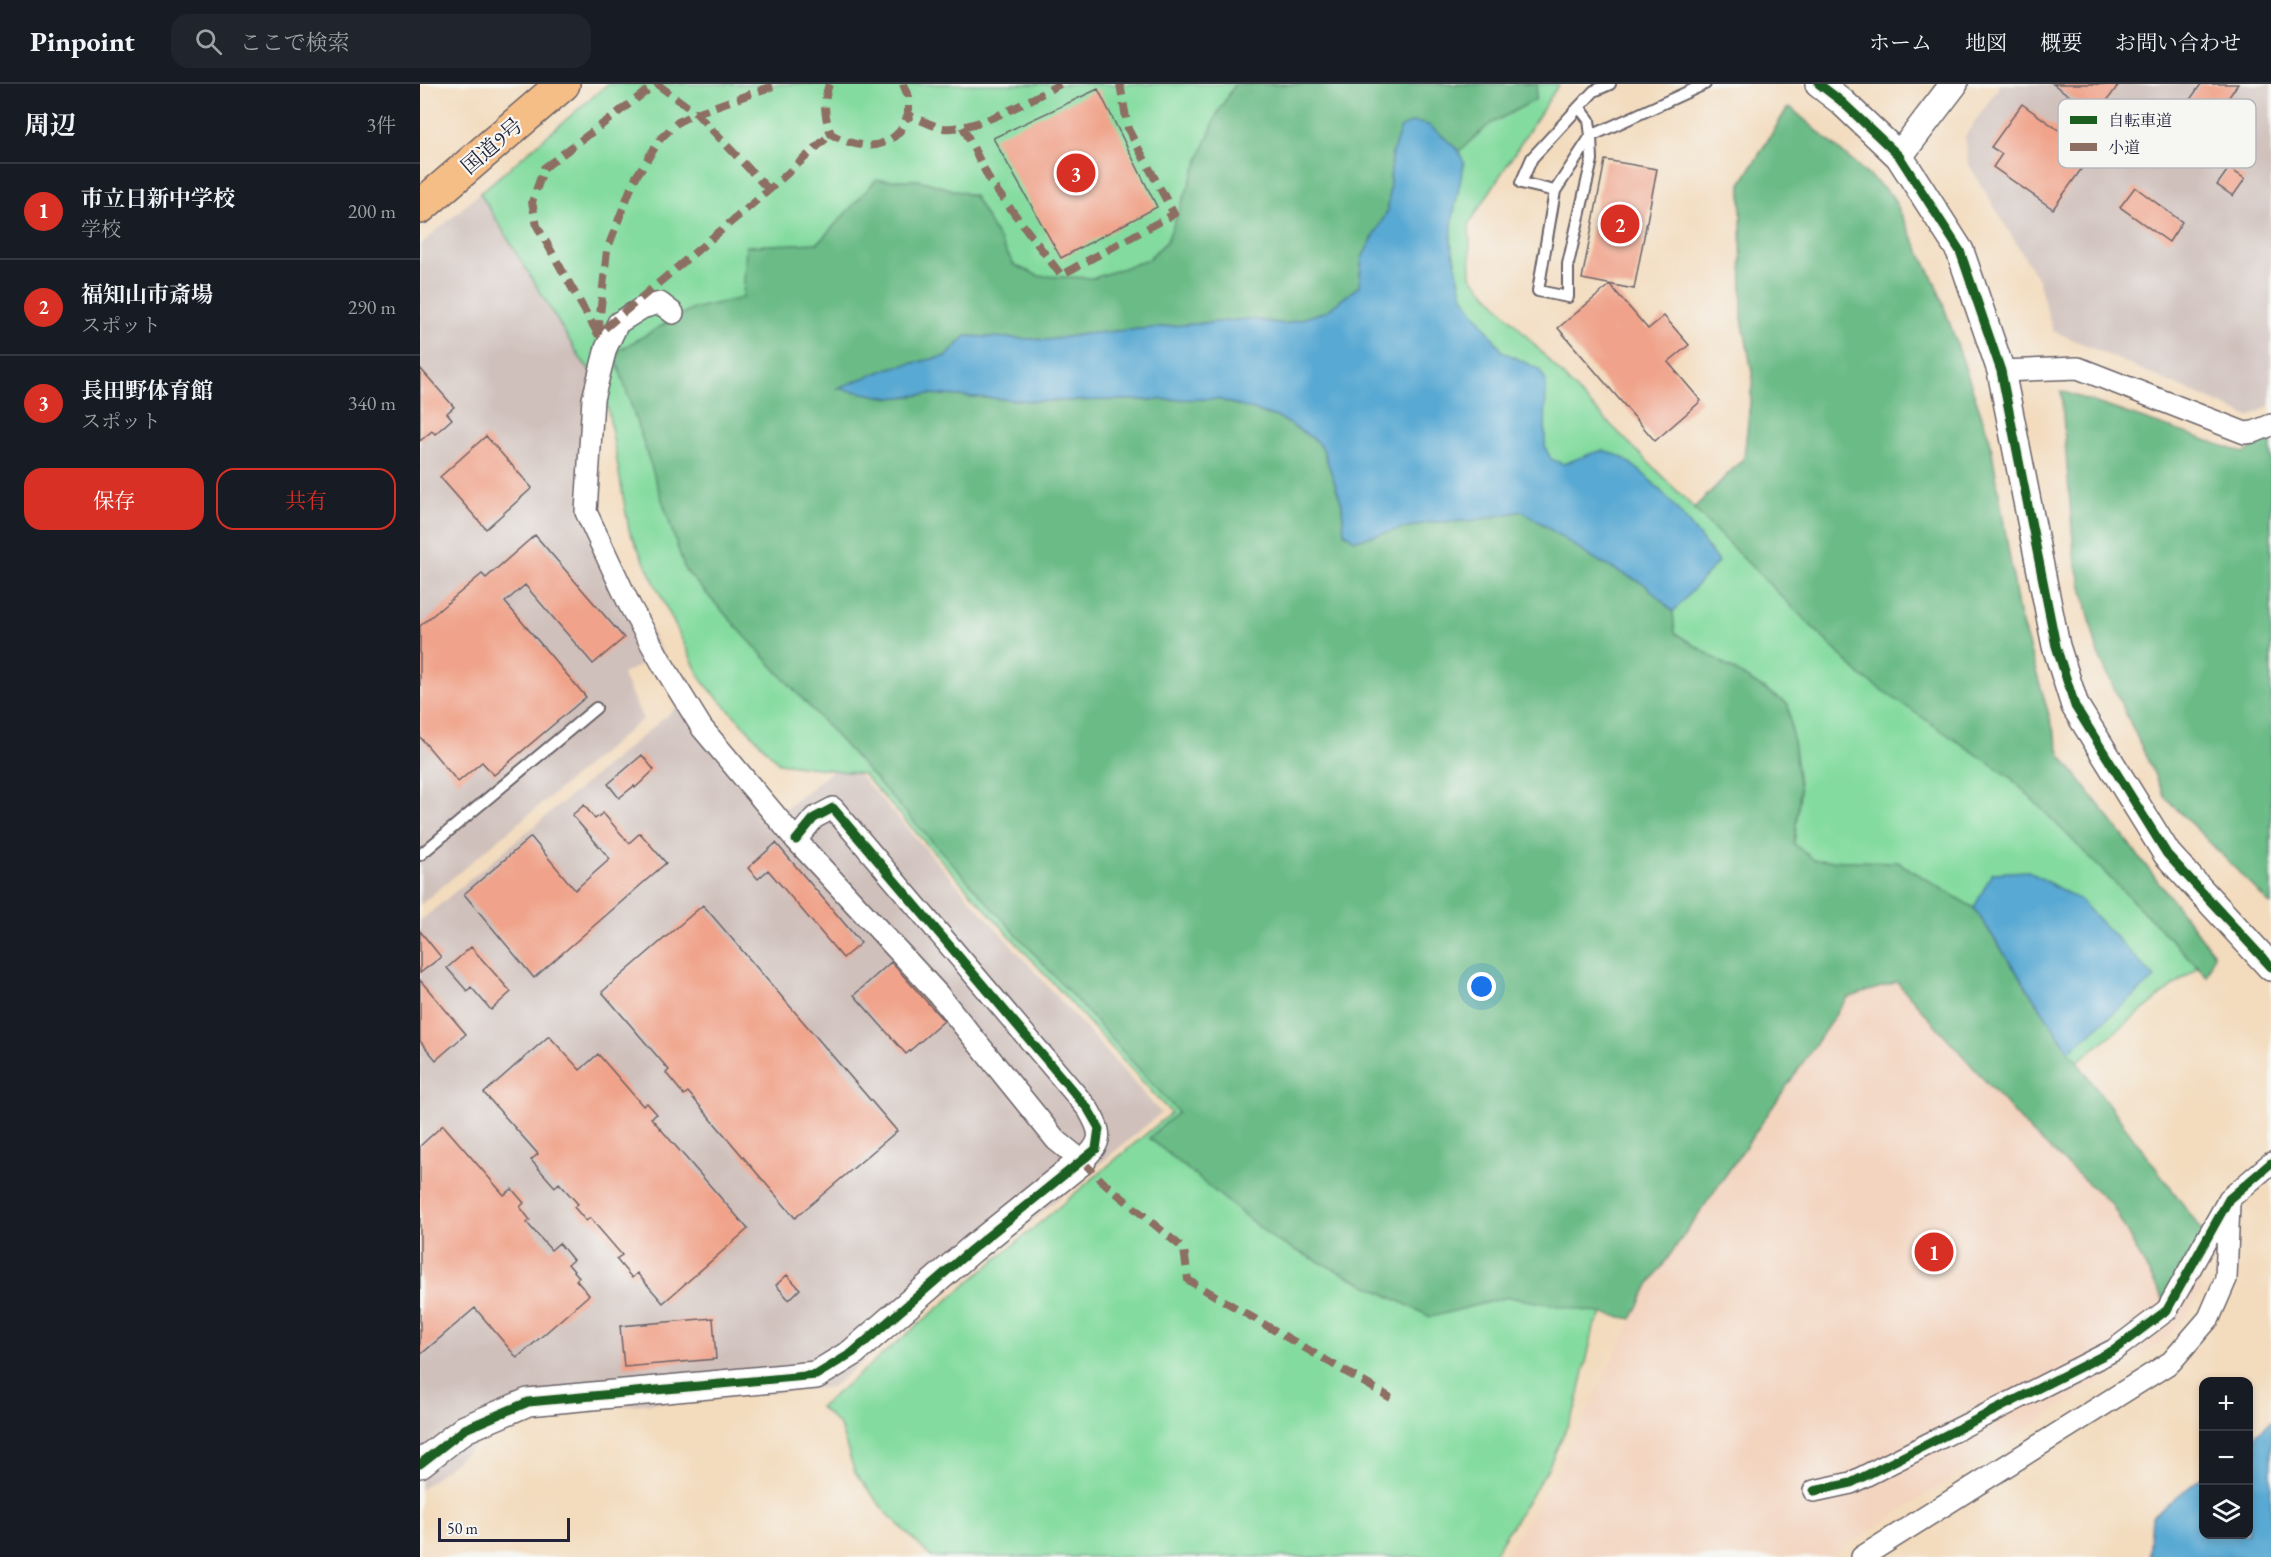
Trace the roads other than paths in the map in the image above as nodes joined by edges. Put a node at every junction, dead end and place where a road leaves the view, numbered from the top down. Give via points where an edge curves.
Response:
1 (529, 84) edge
2 (563, 84) edge
3 (1610, 84) edge
4 (1706, 84) edge
5 (1819, 84) edge
6 (1954, 84) edge
7 (1580, 106) junction
8 (1591, 136) junction
9 (1899, 156) junction
10 (420, 178) edge
11 (1556, 191) junction
12 (420, 207) edge
13 (673, 313) dead end
14 (2001, 371) junction
15 (2271, 425) edge
16 (596, 708) dead end
17 (796, 840) junction
18 (420, 855) edge
19 (2271, 967) edge
20 (1082, 1161) junction
21 (2271, 1163) edge
22 (2229, 1199) junction
23 (420, 1464) edge
24 (1814, 1491) dead end
25 (1862, 1557) edge

1 - 10 highway, 国道9号
2 - 12 highway, 国道9号
3 - 7 lane via 1594,91
4 - 8 lane
5 - 9 street
6 - 9 street
7 - 8 lane via 1589,120
7 - 11 lane via 1532,158 1521,183
8 - 11 lane
8 - 11 lane via 1592,160 1568,264 1568,297 1538,291
9 - 14 street via 1960,251
13 - 17 street via 660,303 642,308 618,323 606,348 593,399 586,512 630,606 702,728
14 - 15 street via 2078,368 2245,433
14 - 19 street via 2056,646 2075,706 2167,854
16 - 18 lane
17 - 20 street via 938,994 1056,1140
17 - 20 street via 813,818 833,808 1088,1109 1099,1128 1096,1149
20 - 23 street via 852,1353 816,1375 528,1402 465,1429
21 - 22 street
22 - 24 street via 2167,1310 2114,1350 1851,1484
22 - 25 street via 2226,1279 2210,1318 2171,1362

